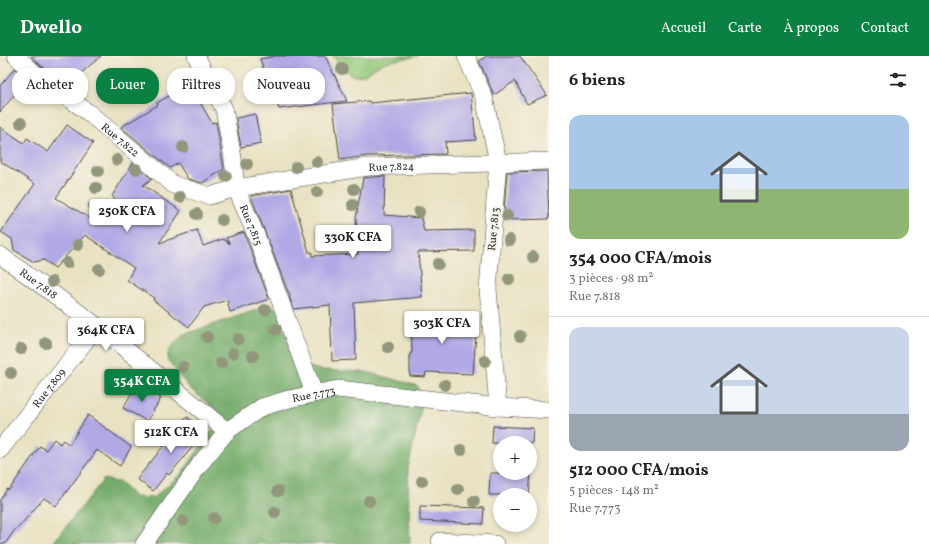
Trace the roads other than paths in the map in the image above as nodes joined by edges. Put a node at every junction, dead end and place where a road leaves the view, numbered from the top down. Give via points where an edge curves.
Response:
1 (16, 56) edge
2 (196, 56) edge
3 (466, 56) edge
4 (549, 161) edge
5 (498, 162) junction
6 (236, 188) junction
7 (0, 255) edge
8 (97, 326) junction
9 (314, 393) junction
10 (498, 407) junction
11 (549, 410) edge
12 (227, 431) junction
13 (0, 450) edge
14 (440, 541) dead end
15 (144, 544) edge
16 (495, 544) edge

1 - 6 street, Rue 7.822 via 174,185 210,196
2 - 6 street, Rue 7.815 via 224,109 234,158
3 - 5 street, Rue 7.813 via 484,97
4 - 5 street, Rue 7.824
5 - 6 street, Rue 7.824 via 368,166
5 - 10 street, Rue 7.813 via 488,289
6 - 9 street, Rue 7.815
7 - 8 street, Rue 7.818
8 - 12 street, Rue 7.818
8 - 13 street, Rue 7.809
9 - 10 street, Rue 7.773 via 338,389
9 - 12 street, Rue 7.773 via 262,407
10 - 11 street, Rue 7.773
12 - 15 street, Rue 7.773 via 200,464
14 - 16 street

